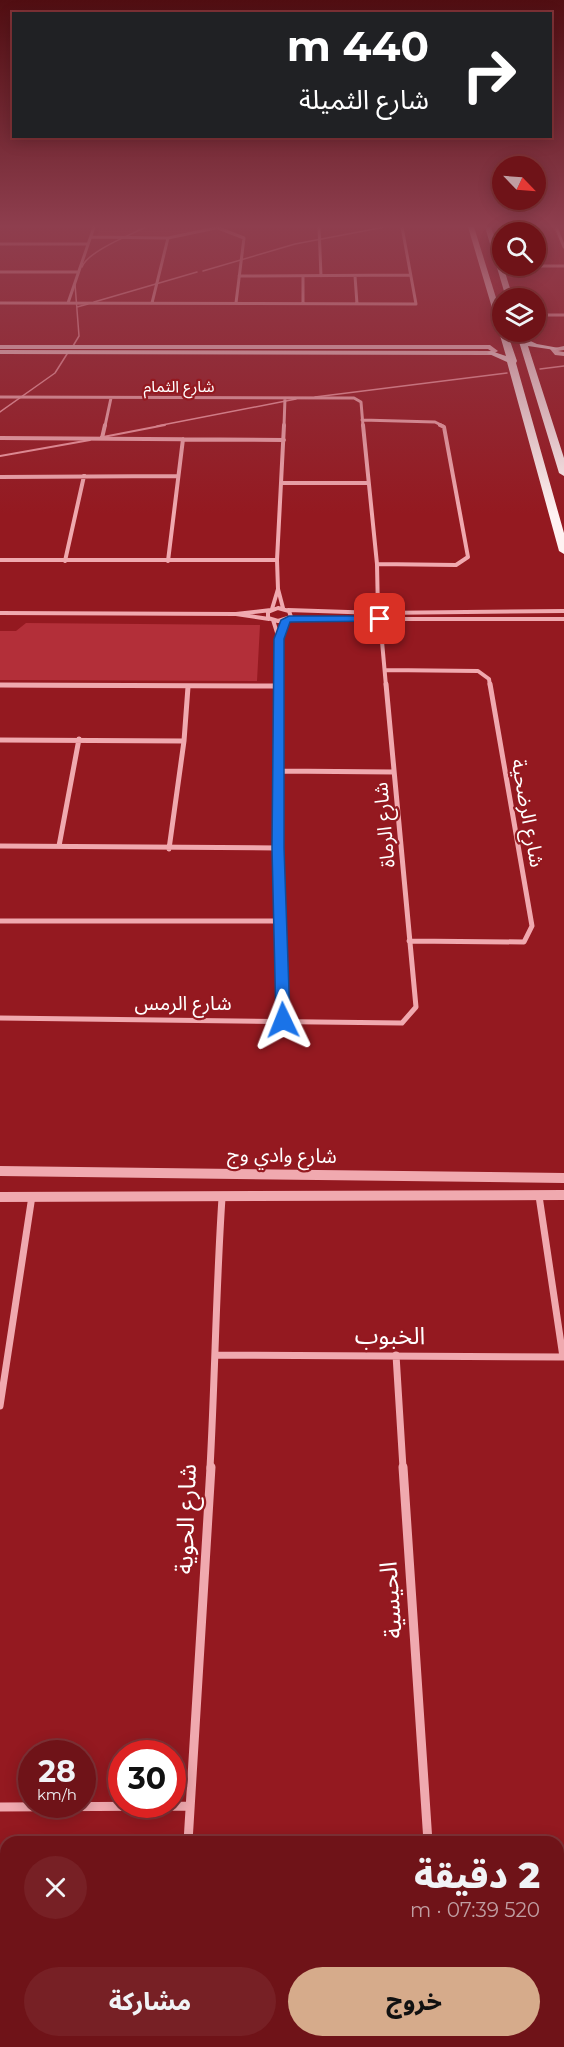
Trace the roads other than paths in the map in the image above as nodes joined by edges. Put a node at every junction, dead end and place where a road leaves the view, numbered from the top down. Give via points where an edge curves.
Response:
1 (499, 342) edge
2 (507, 342) edge
3 (523, 342) edge
4 (529, 342) edge
5 (0, 347) edge
6 (490, 350) junction
7 (560, 351) edge
8 (0, 352) edge
9 (513, 361) junction
10 (529, 363) junction
11 (0, 397) edge
12 (111, 398) junction
13 (285, 398) junction
14 (357, 400) joint
15 (362, 420) junction
16 (0, 438) edge
17 (102, 438) junction
18 (183, 439) junction
19 (284, 440) junction
20 (564, 473) edge
21 (84, 476) junction
22 (178, 476) junction
23 (0, 477) edge
24 (281, 483) junction
25 (368, 483) junction
26 (564, 551) edge
27 (0, 560) edge
28 (277, 560) junction
29 (64, 561) junction
30 (168, 561) junction
31 (376, 564) junction
32 (278, 589) junction
33 (272, 609) junction
34 (285, 609) junction
35 (564, 611) edge
36 (0, 613) edge
37 (236, 614) junction
38 (379, 616) junction
39 (271, 619) junction
40 (564, 619) edge
41 (287, 620) junction
42 (279, 639) junction
43 (385, 670) junction
44 (0, 685) edge
45 (279, 686) junction
46 (188, 687) junction
47 (79, 739) junction
48 (0, 740) edge
49 (184, 741) junction
50 (278, 771) junction
51 (394, 772) junction
52 (0, 846) edge
53 (59, 846) junction
54 (278, 848) junction
55 (169, 849) junction
56 (0, 921) edge
57 (280, 921) junction
58 (409, 941) junction
59 (0, 1018) edge
60 (283, 1020) junction
61 (402, 1023) joint
62 (0, 1171) edge
63 (564, 1178) edge
64 (564, 1195) edge
65 (539, 1196) junction
66 (0, 1197) edge
67 (32, 1197) junction
68 (222, 1197) junction
69 (4, 1355) edge
70 (216, 1355) junction
71 (396, 1355) junction
72 (563, 1357) edge
73 (0, 1406) edge
74 (190, 1806) junction
75 (0, 1807) edge
76 (188, 1836) edge
77 (428, 1836) edge

1 - 6 main road
2 - 9 main road
3 - 10 main road
4 - 7 main road
5 - 6 main road
6 - 8 main road
6 - 9 main road
7 - 10 main road via 536,356
9 - 26 main road
10 - 20 main road
11 - 12 street, شارع الثمام
12 - 13 street, شارع الثمام
12 - 17 street
13 - 14 street, شارع الثمام
13 - 19 street
14 - 15 street, شارع الرماة
15 - 25 street, شارع الرماة
15 - 31 street via 435,422 444,428 468,557 456,565
16 - 17 street
17 - 18 street
18 - 19 street
18 - 22 street
19 - 24 street
21 - 22 street
21 - 23 street
21 - 29 street
22 - 30 street
24 - 25 street
24 - 28 street
25 - 31 street, شارع الرماة
27 - 29 street
28 - 30 street
28 - 32 street
29 - 30 street
31 - 38 street, شارع الرماة
32 - 33 street
32 - 34 street
33 - 34 street
33 - 37 street
33 - 39 street via 267,614
34 - 38 street
34 - 41 street via 292,615
35 - 38 street
36 - 37 street
37 - 39 street
38 - 40 street
38 - 41 street
38 - 43 street, شارع الرماة
39 - 41 street
39 - 42 street
41 - 42 street
42 - 45 street
43 - 51 street, شارع الرماة
43 - 58 street, شارع الرضحية via 478,671 489,679 532,926 524,942
44 - 46 street
45 - 46 street
45 - 50 street
46 - 49 street
47 - 48 street
47 - 49 street
47 - 53 street
49 - 55 street
50 - 51 street
50 - 54 street
51 - 58 street, شارع الرماة
52 - 53 street
53 - 55 street
54 - 55 street
54 - 57 street
56 - 57 street
57 - 60 street
58 - 61 street, شارع الرماة via 416,1007
59 - 60 street, شارع الرمس
60 - 61 street, شارع الرمس
62 - 63 street, شارع وادي وج
64 - 65 street, شارع وادي وج
65 - 68 street, شارع وادي وج
65 - 72 street
66 - 67 street, شارع وادي وج
67 - 68 street, شارع وادي وج
67 - 69 street
68 - 70 street, شارع الحوية via 215,1296
69 - 73 street
70 - 71 street, الخبوب
70 - 74 street, شارع الحوية
71 - 72 street, الخبوب
71 - 77 street, الحيسية
74 - 75 street
74 - 76 street, شارع الحوية

